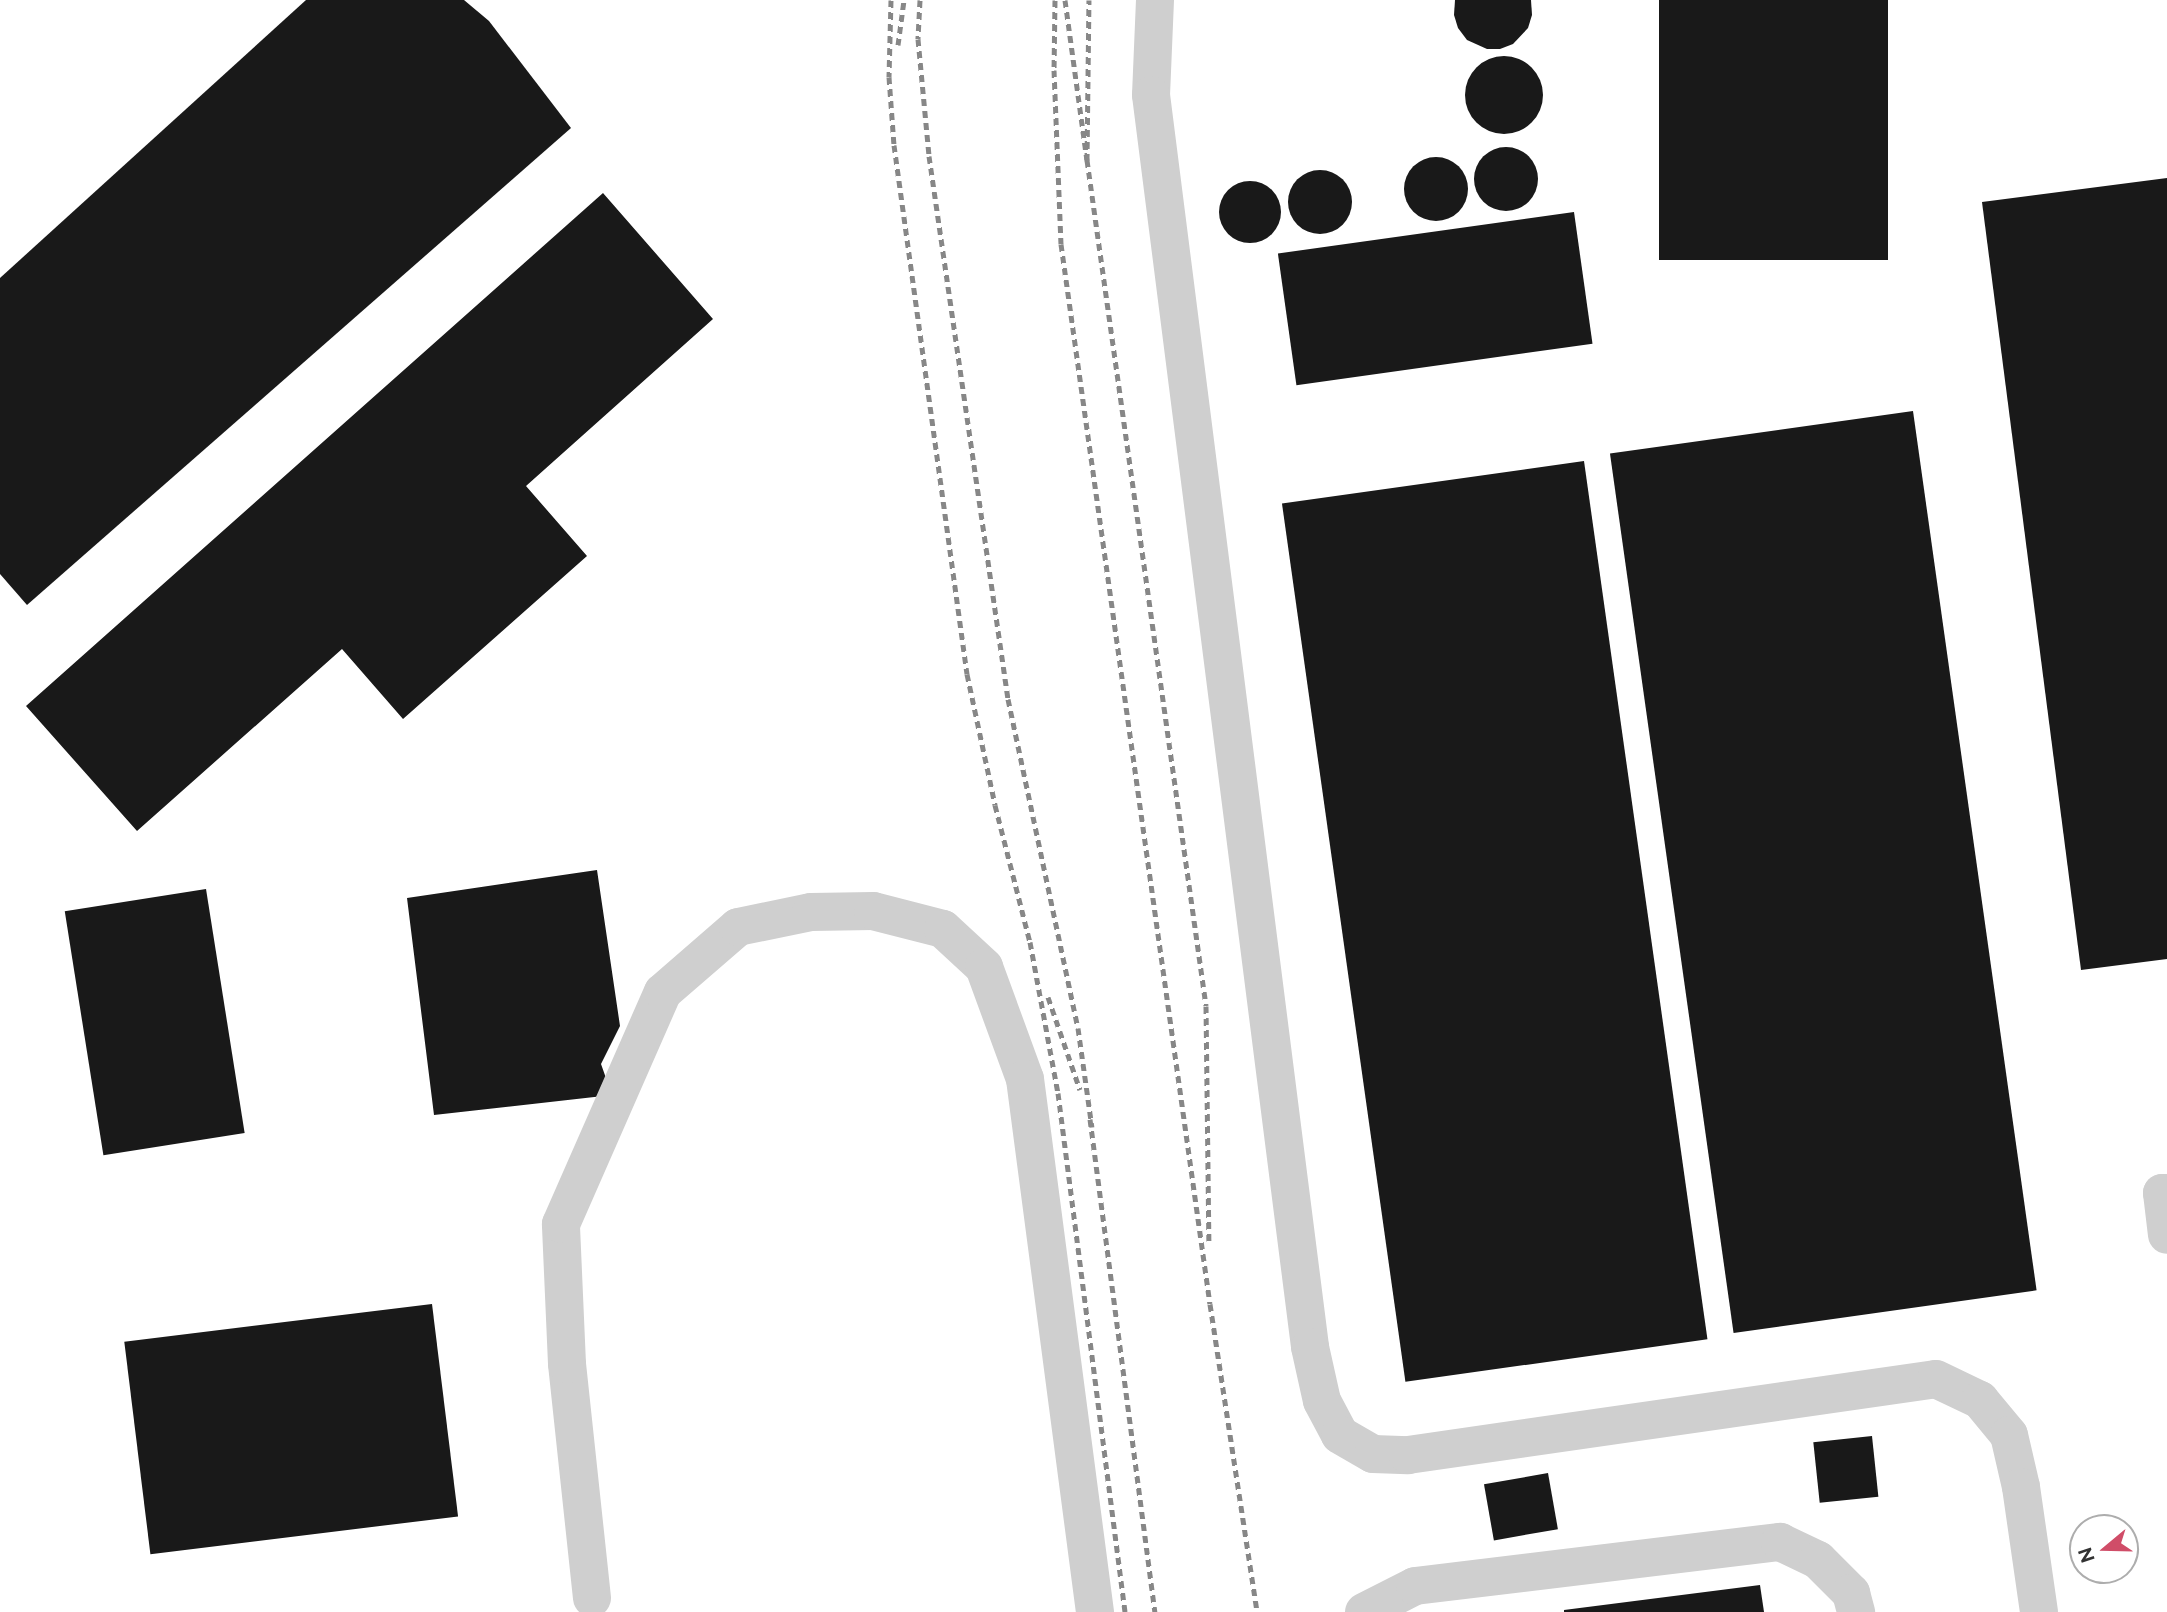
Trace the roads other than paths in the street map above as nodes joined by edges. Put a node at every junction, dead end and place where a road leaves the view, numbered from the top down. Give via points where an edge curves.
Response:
1 (1155, 0) edge
2 (2164, 1193) edge
3 (2167, 1235) edge
4 (592, 1598) dead end
5 (1095, 1612) edge
6 (1364, 1612) edge
7 (1856, 1612) edge
8 (2039, 1612) edge

1 - 8 street via 1151,95 1310,1347 1322,1401 1340,1435 1373,1454 1408,1455 1936,1379 1980,1399 2009,1434
2 - 3 street
4 - 5 street via 567,1364 561,1224 663,992 738,927 811,912 873,911 943,929 984,967 1025,1079
6 - 7 street via 1415,1587 1780,1542 1818,1560 1851,1593

